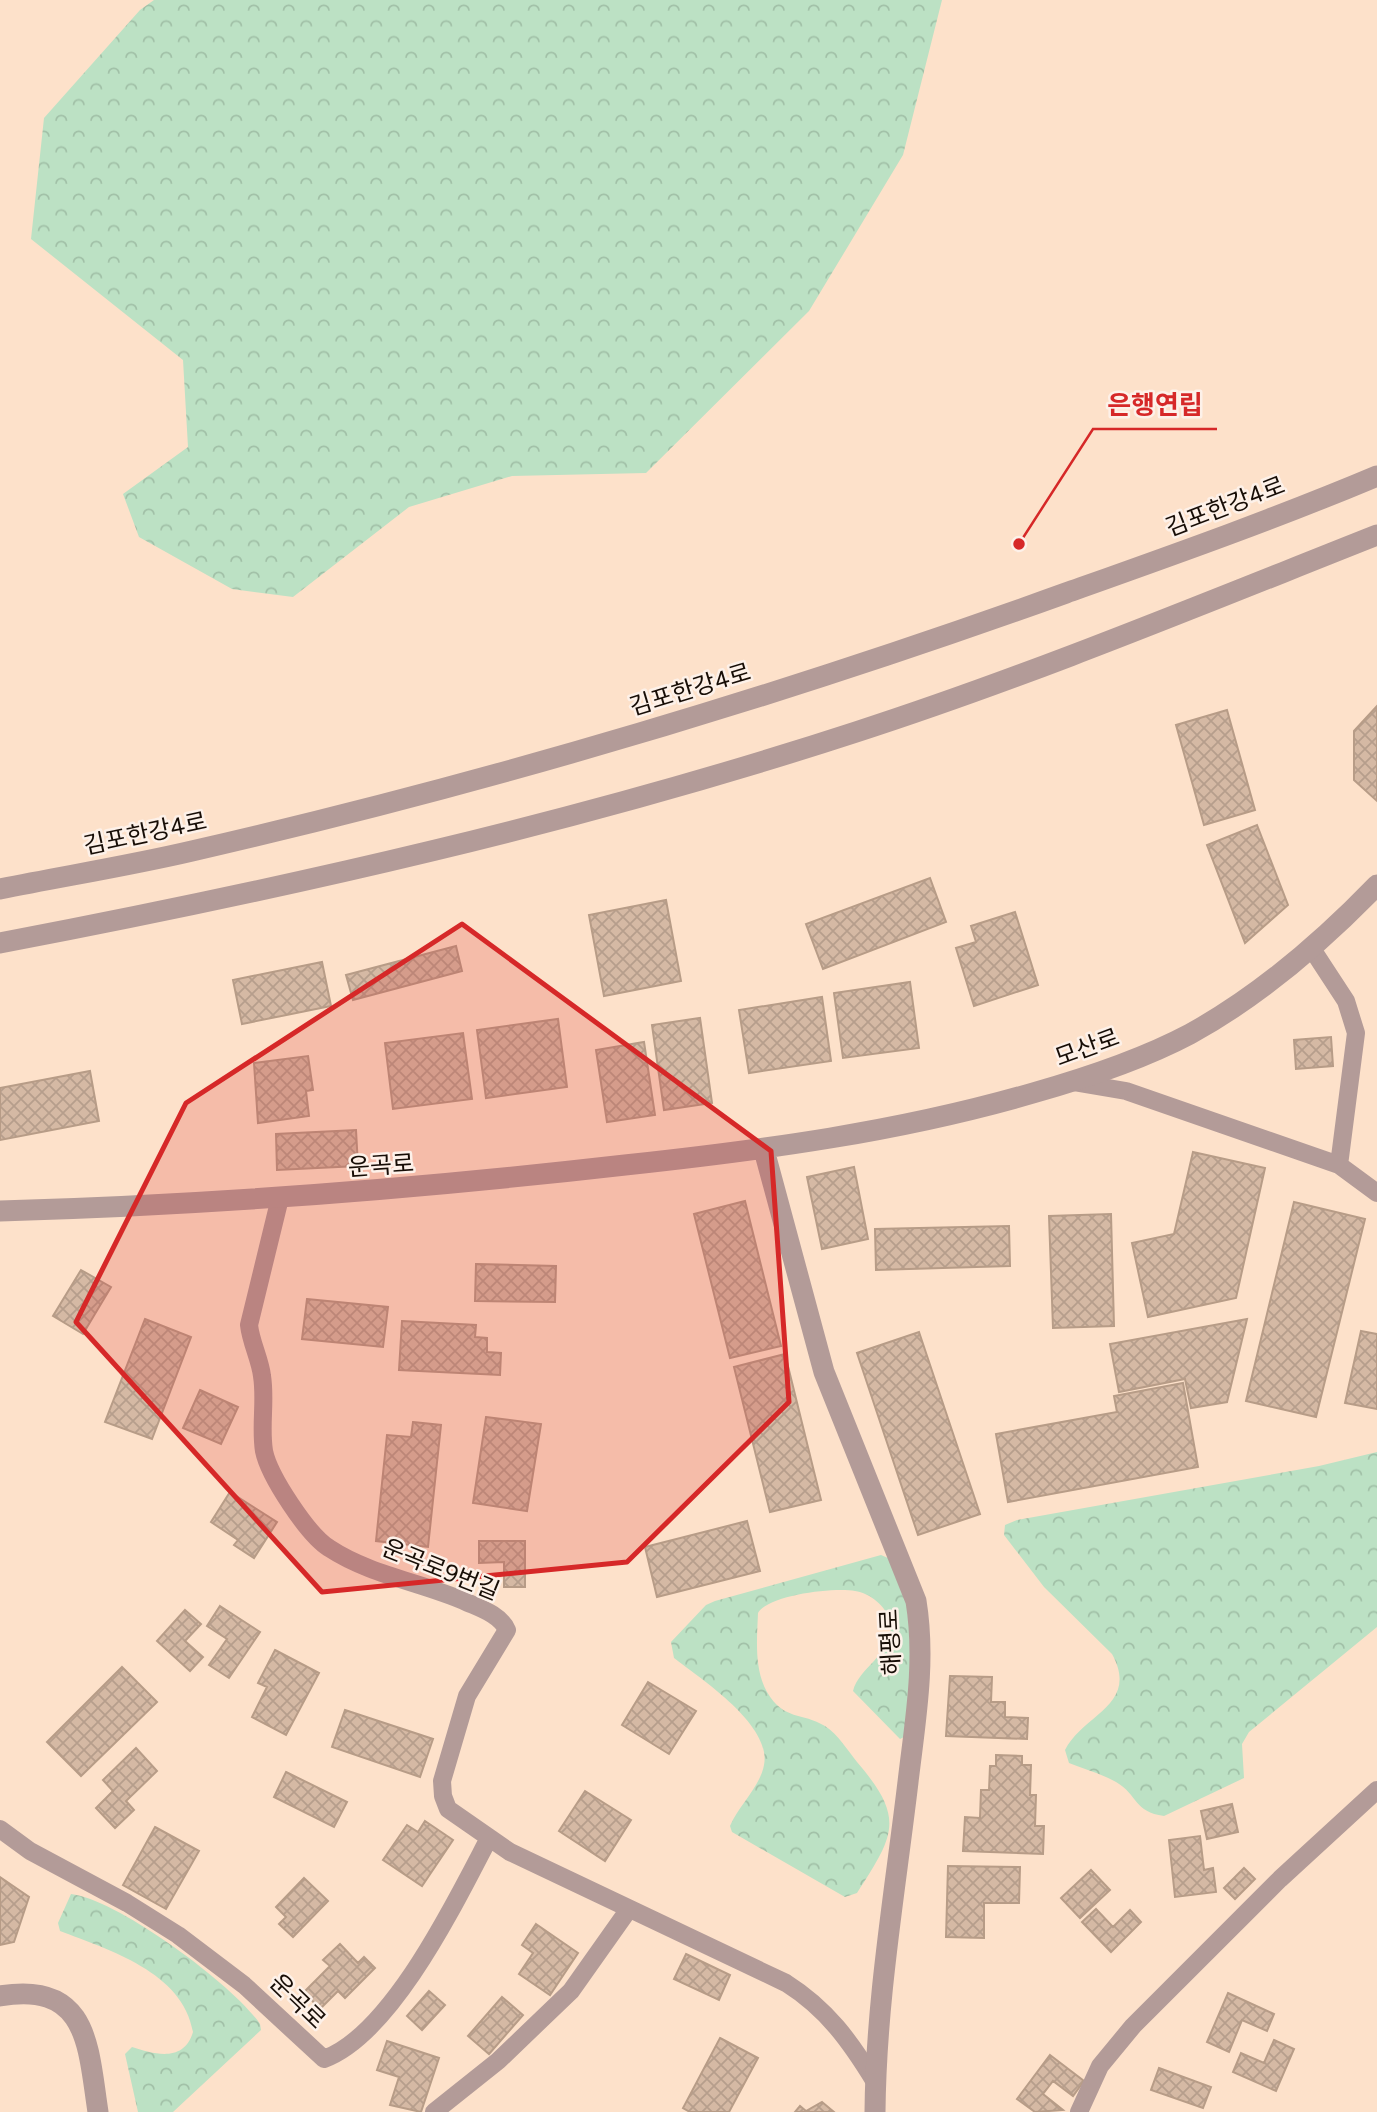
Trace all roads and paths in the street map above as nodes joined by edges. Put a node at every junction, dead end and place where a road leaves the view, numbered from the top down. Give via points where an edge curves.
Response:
1 (1377, 476) edge
2 (1377, 535) edge
3 (1377, 885) edge
4 (0, 889) edge
5 (0, 943) edge
6 (1312, 949) junction
7 (1073, 1082) junction
8 (764, 1150) junction
9 (1339, 1165) junction
10 (1377, 1193) edge
11 (281, 1198) junction
12 (0, 1211) edge
13 (1377, 1790) edge
14 (0, 1829) edge
15 (489, 1838) junction
16 (629, 1909) junction
17 (0, 1996) edge
18 (875, 2082) junction
19 (98, 2112) edge
20 (434, 2112) edge
21 (875, 2112) edge
22 (1079, 2112) edge

1 - 4 street, 김포한강4로 via 948,635 717,710 447,788 190,852
2 - 5 street via 870,727 698,780 485,837 156,913
3 - 6 street, 모산로
6 - 7 street, 모산로 via 1274,980 1188,1035
6 - 9 lane via 1346,1001 1356,1033
7 - 8 street, 모산로 via 972,1111
7 - 9 lane via 1126,1091
8 - 11 street, 운곡로 via 418,1188
8 - 18 street, 해평로 via 824,1372 916,1601 920,1628 918,1690 886,1944
9 - 10 lane
11 - 12 street, 운곡로
11 - 15 lane, 운곡로9번길 via 249,1325 265,1398 265,1454 302,1518 329,1549 453,1597 505,1624 505,1638 467,1696 442,1781 448,1809
13 - 22 lane via 1133,2026 1100,2066
14 - 15 lane, 운곡로 via 30,1852 178,1935 244,1985 324,2059 338,2054 369,2025 424,1959
15 - 16 lane, 운곡로9번길
16 - 18 lane, 운곡로9번길 via 813,2000 850,2042
16 - 20 lane via 570,1991 498,2061
17 - 19 street via 42,1995 75,2016 85,2033
18 - 21 street, 해평로

